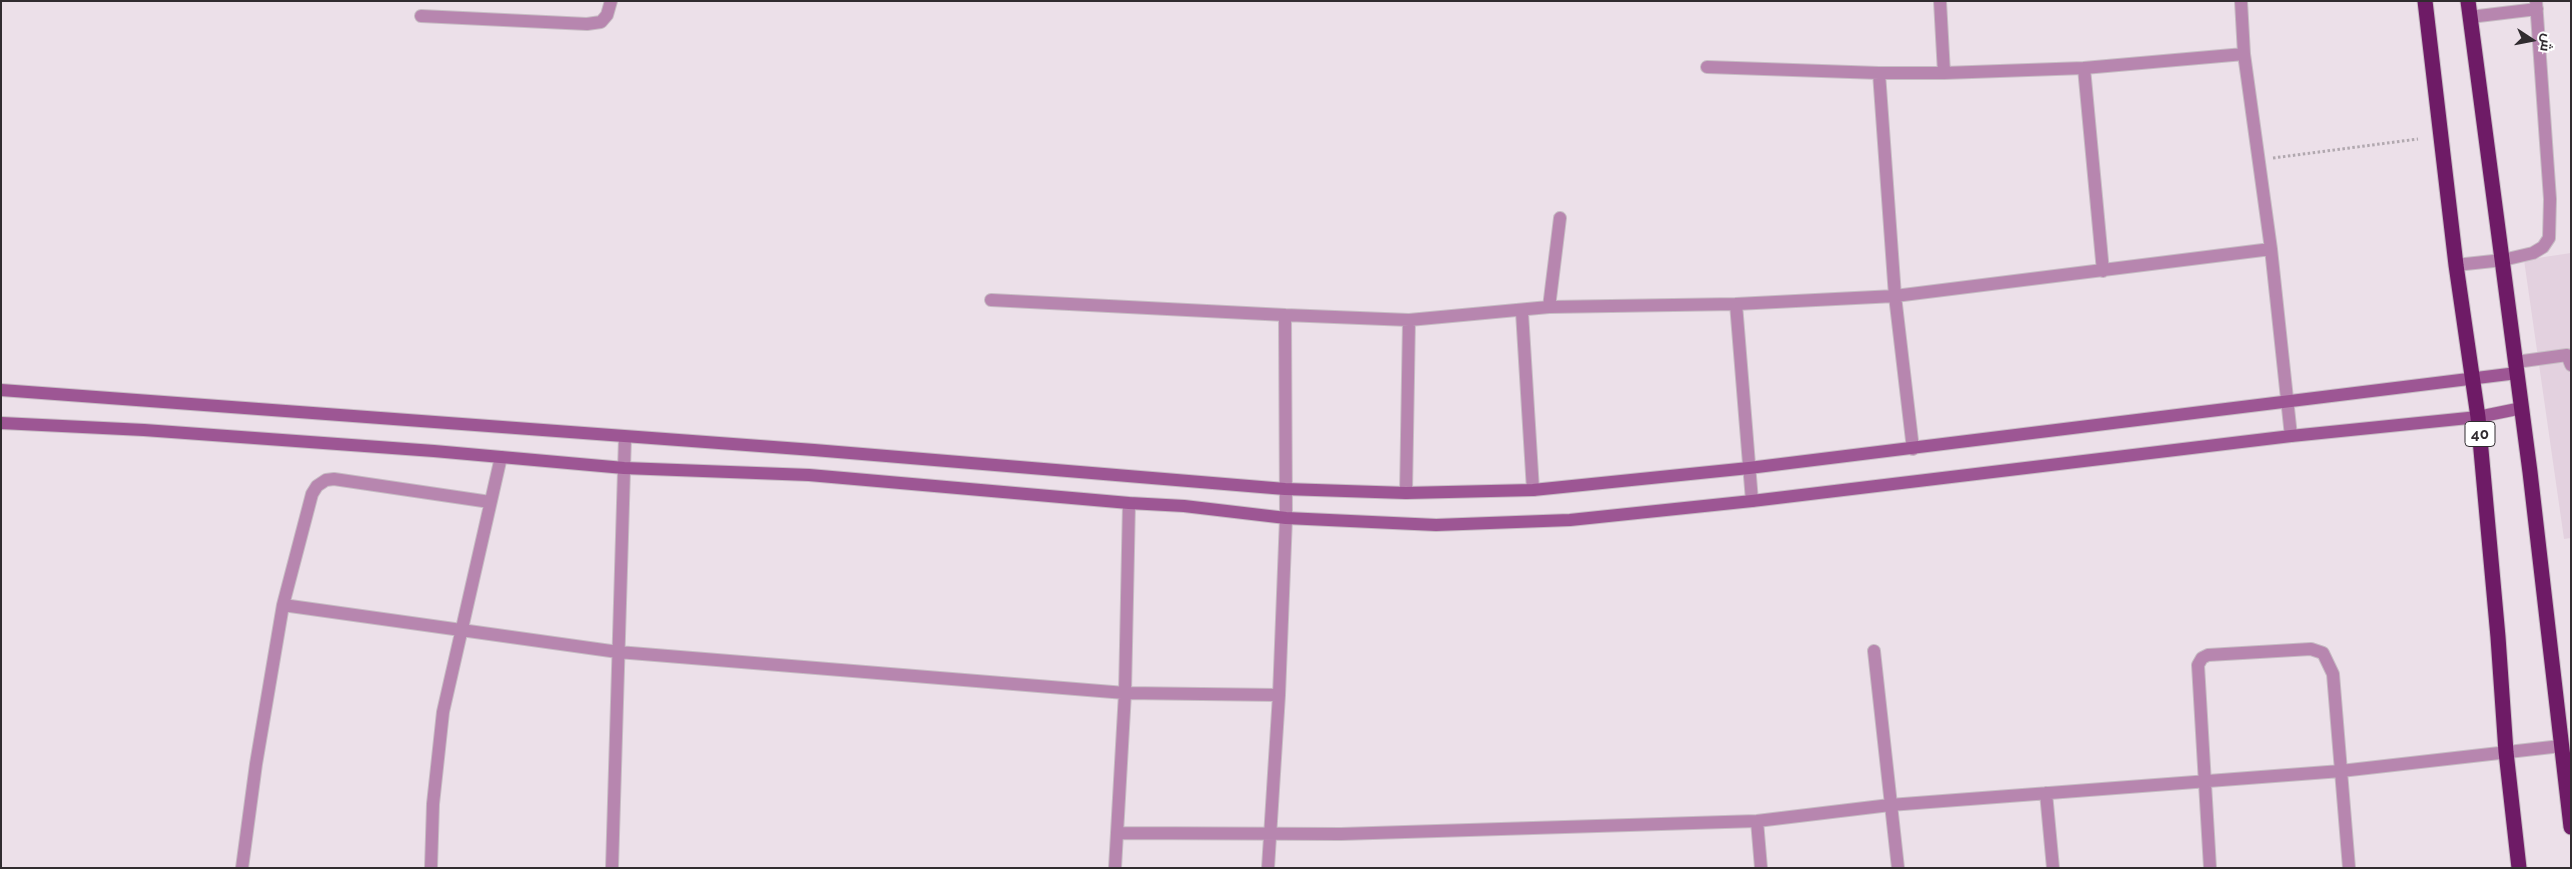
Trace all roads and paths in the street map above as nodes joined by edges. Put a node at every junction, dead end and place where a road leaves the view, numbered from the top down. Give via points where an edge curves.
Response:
1 (611, 1) edge
2 (1940, 1) edge
3 (2241, 1) edge
4 (2425, 1) edge
5 (2468, 1) edge
6 (2537, 5) edge
7 (421, 16) dead end
8 (2470, 17) junction
9 (2244, 54) junction
10 (1707, 68) dead end
11 (2084, 68) junction
12 (1944, 73) junction
13 (1879, 74) junction
14 (2418, 139) dead end
15 (2258, 160) junction
16 (1560, 218) dead end
17 (2271, 249) junction
18 (2503, 260) junction
19 (2456, 265) junction
20 (2103, 271) junction
21 (1895, 296) junction
22 (991, 300) dead end
23 (1736, 304) junction
24 (1549, 307) junction
25 (1522, 312) junction
26 (1285, 315) junction
27 (1409, 320) junction
28 (2571, 365) edge
29 (2516, 367) junction
30 (2472, 378) junction
31 (1, 390) edge
32 (2288, 400) junction
33 (2522, 408) junction
34 (2478, 417) junction
35 (1, 423) edge
36 (2291, 436) junction
37 (625, 437) junction
38 (1913, 449) junction
39 (501, 457) junction
40 (624, 468) junction
41 (1749, 468) junction
42 (1285, 489) junction
43 (1533, 490) junction
44 (1406, 493) junction
45 (1752, 501) junction
46 (490, 502) junction
47 (1129, 503) junction
48 (1286, 518) junction
49 (283, 605) junction
50 (462, 628) junction
51 (1874, 651) dead end
52 (618, 652) junction
53 (1125, 693) junction
54 (1279, 695) junction
55 (2562, 746) junction
56 (2506, 752) junction
57 (2341, 770) junction
58 (2205, 781) junction
59 (2046, 793) junction
60 (1890, 805) junction
61 (1757, 821) junction
62 (2571, 827) edge
63 (1117, 833) junction
64 (1269, 834) junction
65 (242, 868) edge
66 (431, 868) edge
67 (612, 868) edge
68 (1115, 868) edge
69 (1268, 868) edge
70 (1761, 868) edge
71 (1898, 868) edge
72 (2053, 868) edge
73 (2210, 868) edge
74 (2349, 868) edge
75 (2519, 868) edge

1 - 7 street via 607,15 600,22 587,24
2 - 12 street
3 - 9 street
4 - 19 highway, 40
5 - 8 highway
6 - 8 street
6 - 18 street via 2550,199 2549,238 2543,247 2533,252
8 - 18 highway
9 - 11 street
9 - 15 street
10 - 13 street
11 - 12 street
11 - 20 street
12 - 13 street
13 - 21 street
14 - 15 path
15 - 17 street
16 - 24 street
17 - 20 street
17 - 32 street
18 - 19 street
18 - 29 highway
19 - 30 highway, 40
20 - 21 street
21 - 23 street
21 - 38 street
22 - 26 street
23 - 24 street
23 - 41 street
24 - 25 street
25 - 27 street
25 - 43 street
26 - 27 street
26 - 42 street
27 - 44 street
28 - 29 street via 2567,355
29 - 30 main road
29 - 33 highway
30 - 32 main road
30 - 34 highway, 40
31 - 37 main road
32 - 36 street
32 - 38 main road
33 - 34 main road
33 - 55 highway
34 - 36 main road
34 - 56 highway, 40
35 - 39 main road via 154,430
36 - 45 main road
37 - 40 street
37 - 42 main road
38 - 41 main road
39 - 40 main road
39 - 46 street
40 - 47 main road via 809,475
40 - 52 street
41 - 43 main road
41 - 45 street
42 - 44 main road
42 - 48 street
43 - 44 main road
45 - 48 main road via 1561,520 1436,524
46 - 49 street via 326,480 312,494
46 - 50 street
47 - 48 main road
47 - 53 street
48 - 54 street
49 - 50 street
49 - 65 street
50 - 52 street
50 - 66 street via 438,744
51 - 60 street
52 - 53 street
52 - 67 street
53 - 54 street
53 - 63 street
54 - 64 street
55 - 56 street
55 - 62 highway
56 - 57 street
56 - 75 highway, 40
57 - 58 street
57 - 58 street via 2333,674 2323,652 2311,649 2208,655 2202,658 2197,675
57 - 74 street
58 - 59 street
58 - 73 street
59 - 60 street
59 - 72 street
60 - 61 street
60 - 71 street
61 - 64 street
61 - 70 street
63 - 64 street
63 - 68 street
64 - 69 street

